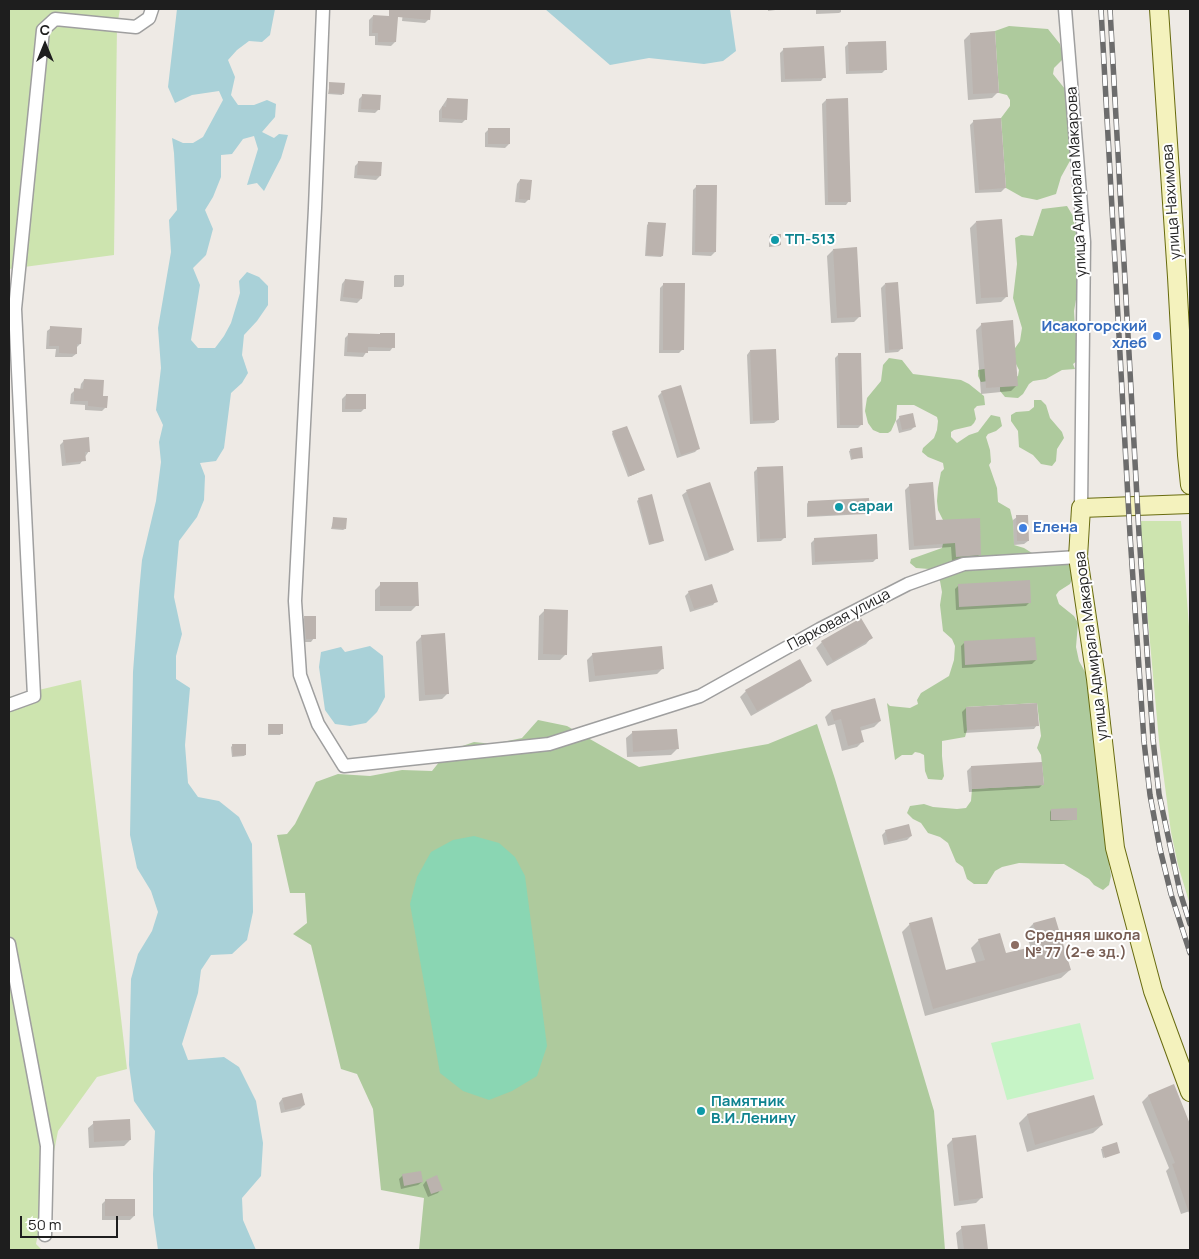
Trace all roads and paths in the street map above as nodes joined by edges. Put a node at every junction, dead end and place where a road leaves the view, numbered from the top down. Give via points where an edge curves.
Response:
1 (152, 9) edge
2 (323, 9) edge
3 (1065, 9) edge
4 (1159, 9) edge
5 (1190, 485) edge
6 (1190, 505) edge
7 (1081, 513) junction
8 (1078, 557) junction
9 (9, 705) edge
10 (9, 944) edge
11 (1190, 1092) edge
12 (45, 1235) dead end

1 - 9 street via 149,18 136,28 55,19 43,30 15,309 34,696
2 - 8 street, Парковая улица via 295,601 300,675 318,724 344,766 549,744 700,696 820,628 908,584 964,564
3 - 7 street, улица Адмирала Макарова via 1084,242
4 - 5 street, улица Нахимова
6 - 7 street via 1172,514
7 - 8 street, улица Адмирала Макарова
8 - 11 street, улица Адмирала Макарова via 1116,848 1153,991
10 - 12 street via 47,1146

